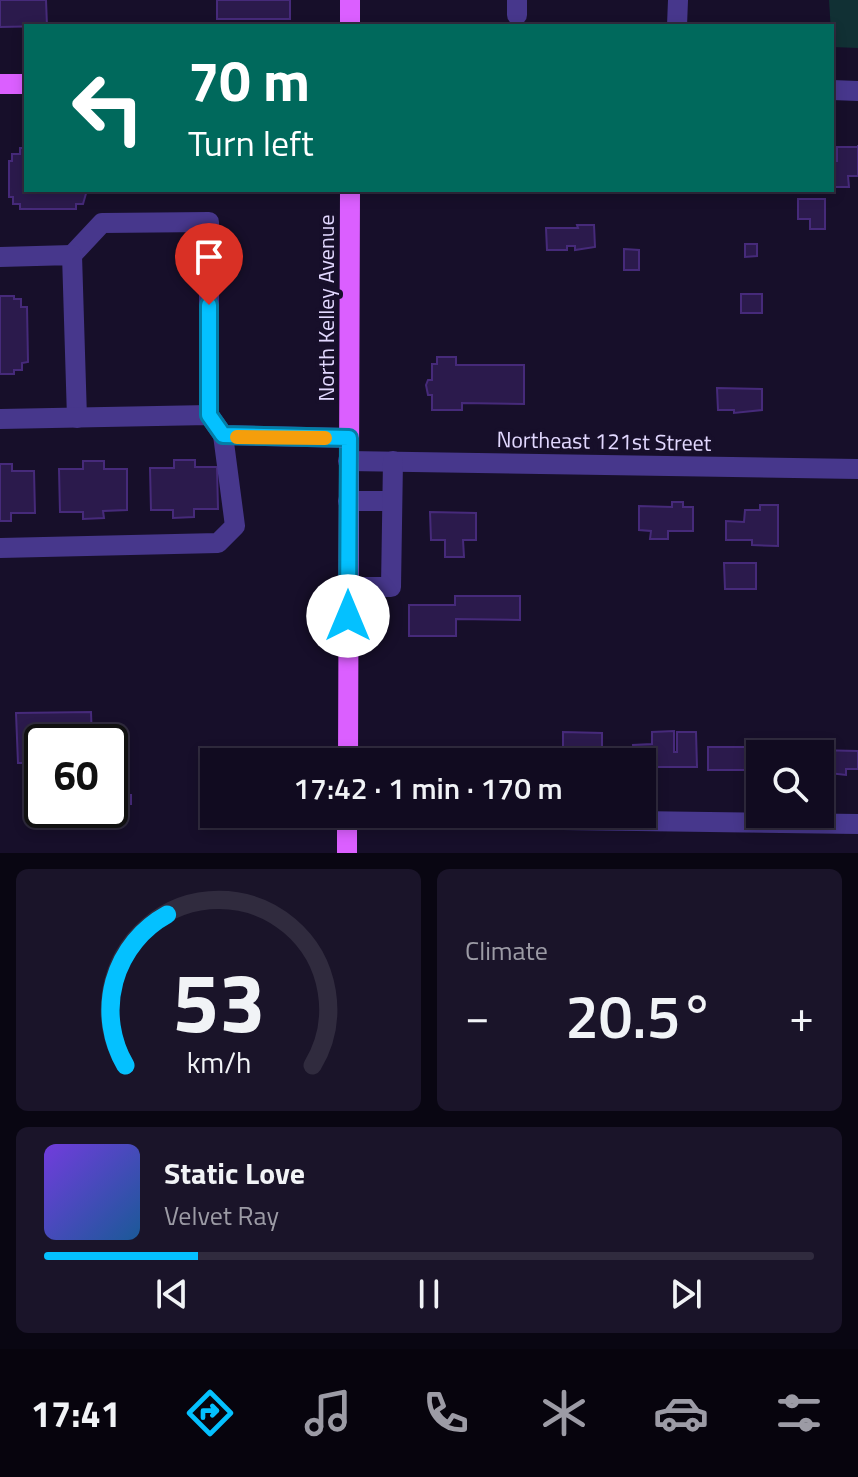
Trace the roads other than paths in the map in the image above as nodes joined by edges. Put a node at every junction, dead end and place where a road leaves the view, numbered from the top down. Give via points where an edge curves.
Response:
1 (350, 0) edge
2 (678, 0) edge
3 (350, 24) edge
4 (677, 24) edge
5 (0, 84) edge
6 (24, 84) edge
7 (834, 90) edge
8 (858, 91) edge
9 (350, 192) edge
10 (72, 255) junction
11 (0, 257) edge
12 (209, 415) junction
13 (77, 418) junction
14 (0, 419) edge
15 (223, 435) junction
16 (349, 438) junction
17 (348, 461) junction
18 (393, 461) junction
19 (858, 469) edge
20 (348, 501) junction
21 (392, 501) junction
22 (0, 548) edge
23 (348, 587) junction
24 (348, 748) edge
25 (656, 820) edge
26 (858, 824) edge
27 (347, 828) edge
28 (347, 853) edge

1 - 3 main road
2 - 4 street
5 - 6 main road
7 - 8 street
9 - 16 main road, North Kelley Avenue
10 - 11 street
10 - 12 street via 102,223 209,222
10 - 13 street
12 - 13 street
12 - 15 street
13 - 14 street
15 - 16 street
15 - 22 street via 235,526 218,543
16 - 17 main road, North Kelley Avenue
17 - 18 street, Northeast 121st Street
17 - 20 main road, North Kelley Avenue
18 - 19 street, Northeast 121st Street
18 - 21 street
20 - 21 street
20 - 23 main road, North Kelley Avenue
21 - 23 street via 391,587
23 - 24 main road, North Kelley Avenue
25 - 26 street
27 - 28 main road

